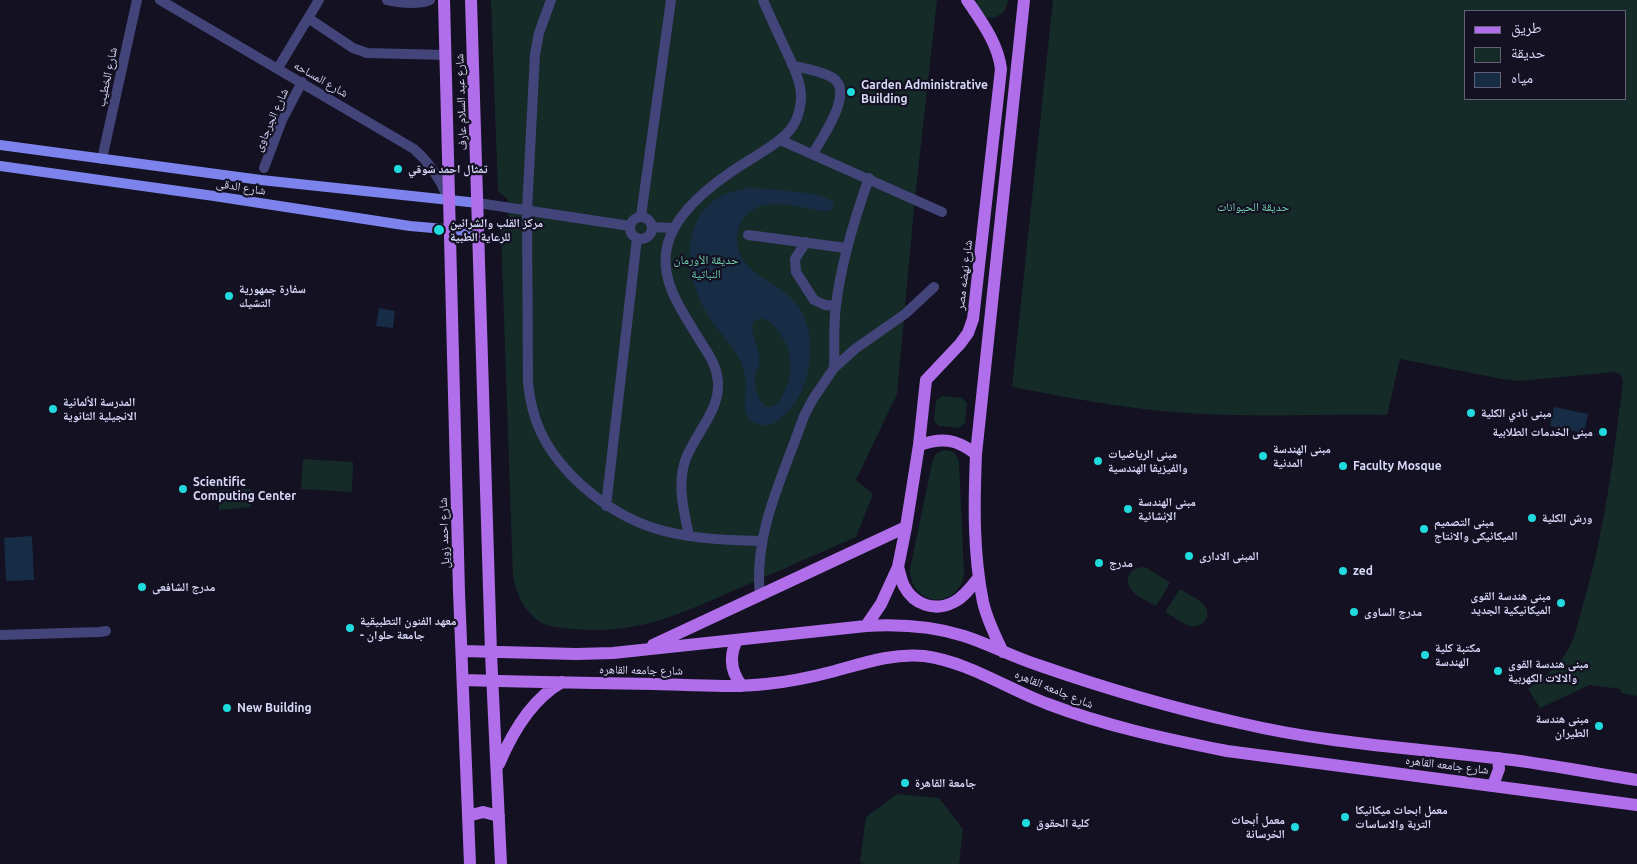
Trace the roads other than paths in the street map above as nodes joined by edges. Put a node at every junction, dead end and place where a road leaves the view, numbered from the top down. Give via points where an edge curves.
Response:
1 (137, 0) edge
2 (160, 0) edge
3 (318, 0) edge
4 (387, 0) edge
5 (430, 0) edge
6 (444, 0) edge
7 (471, 0) edge
8 (551, 0) edge
9 (671, 0) edge
10 (763, 0) edge
11 (967, 0) edge
12 (1024, 0) edge
13 (308, 18) junction
14 (446, 55) junction
15 (792, 64) junction
16 (278, 68) junction
17 (302, 82) junction
18 (780, 140) junction
19 (0, 145) edge
20 (813, 154) junction
21 (102, 159) junction
22 (0, 166) edge
23 (264, 168) dead end
24 (869, 178) junction
25 (450, 202) junction
26 (478, 203) junction
27 (527, 210) junction
28 (942, 212) dead end
29 (641, 216) junction
30 (630, 226) junction
31 (652, 227) junction
32 (674, 228) junction
33 (451, 229) junction
34 (479, 232) junction
35 (748, 235) dead end
36 (637, 238) junction
37 (806, 242) junction
38 (846, 248) junction
39 (934, 287) dead end
40 (836, 306) junction
41 (834, 368) junction
42 (919, 446) junction
43 (976, 454) junction
44 (606, 506) junction
45 (906, 527) junction
46 (689, 536) junction
47 (761, 542) junction
48 (898, 567) junction
49 (979, 577) junction
50 (760, 595) junction
51 (866, 626) junction
52 (106, 631) dead end
53 (0, 636) edge
54 (737, 640) junction
55 (642, 650) junction
56 (462, 651) junction
57 (1003, 652) junction
58 (491, 653) junction
59 (462, 680) junction
60 (493, 681) junction
61 (562, 682) junction
62 (742, 686) junction
63 (1498, 758) junction
64 (497, 769) junction
65 (1637, 780) edge
66 (1493, 785) junction
67 (1637, 805) edge
68 (468, 816) junction
69 (499, 816) junction
70 (470, 864) edge
71 (501, 864) edge

1 - 21 street, شارع الخطيب
2 - 16 street, شارع المساحه
3 - 13 street, شارع الجرجاوى
4 - 5 street
6 - 14 main road, شارع عبد السلام عارف
7 - 26 main road, شارع عبد السلام عارف
8 - 27 street via 535,54
9 - 29 street
10 - 15 street
11 - 42 main road, شارع نهضه مصر via 995,45 1001,69 973,319 960,344 926,380
12 - 43 main road
13 - 14 street via 353,48 367,53
13 - 16 street, شارع الجرجاوى
14 - 25 main road, شارع عبد السلام عارف
15 - 18 street via 801,102 792,129
15 - 20 street via 833,78 840,89 838,109
16 - 17 street, شارع المساحه
17 - 23 street, شارع الجرجاوى via 282,120
17 - 25 street, شارع المساحه via 414,149 437,174
18 - 20 street
18 - 32 street via 708,190 681,216
19 - 21 main road, شارع الدقى
20 - 24 street
21 - 25 main road, شارع الدقى
22 - 33 main road, شارع الدقى via 410,226
24 - 28 street
24 - 38 street
25 - 26 main road, شارع الدقى
25 - 33 main road, شارع احمد زويل
26 - 27 street
26 - 34 main road
27 - 30 street
27 - 44 street via 528,383 534,418 540,434 561,464
29 - 30 street via 634,218
29 - 31 street via 647,218
30 - 36 street
31 - 32 street
31 - 36 street via 648,237
32 - 46 street via 666,254 670,288 716,368 718,382 712,411 690,450 683,472 681,494
33 - 34 main road, شارع الدقى
33 - 56 main road, شارع احمد زويل
34 - 58 main road
35 - 37 street
36 - 44 street
37 - 38 street
37 - 40 street via 795,259 796,272 814,300
38 - 40 street
39 - 41 street via 905,314
40 - 41 street
41 - 47 street via 804,416
42 - 43 main road via 949,440
42 - 45 main road, شارع نهضه مصر
43 - 49 main road via 975,526
44 - 46 street via 645,526
45 - 48 main road, شارع نهضه مصر
45 - 50 main road
46 - 47 street
47 - 50 street
48 - 49 main road via 909,595 931,607 956,602
48 - 51 main road, شارع نهضه مصر via 881,604
49 - 57 main road via 992,628
50 - 55 main road
51 - 54 main road, شارع جامعه القاهره
51 - 57 main road, شارع جامعه القاهره via 938,629
52 - 53 street
54 - 55 main road, شارع جامعه القاهره
54 - 62 main road via 731,664
55 - 58 main road, شارع جامعه القاهره via 576,654
56 - 58 main road, شارع جامعه القاهره
56 - 59 main road, شارع احمد زويل
57 - 63 main road, شارع جامعه القاهره via 1109,688 1243,724 1363,744
58 - 60 main road
59 - 60 main road, شارع جامعه القاهره
59 - 68 main road, شارع احمد زويل
60 - 61 main road, شارع جامعه القاهره
60 - 64 main road
61 - 62 main road, شارع جامعه القاهره
61 - 64 main road via 550,689 524,718
62 - 66 main road, شارع جامعه القاهره via 812,677 877,659 922,656 971,669 1079,716 1144,734 1227,751
63 - 65 main road, شارع جامعه القاهره
63 - 66 main road via 1499,769
64 - 69 main road
66 - 67 main road, شارع جامعه القاهره
68 - 69 main road via 483,812
68 - 70 main road, شارع احمد زويل
69 - 71 main road

